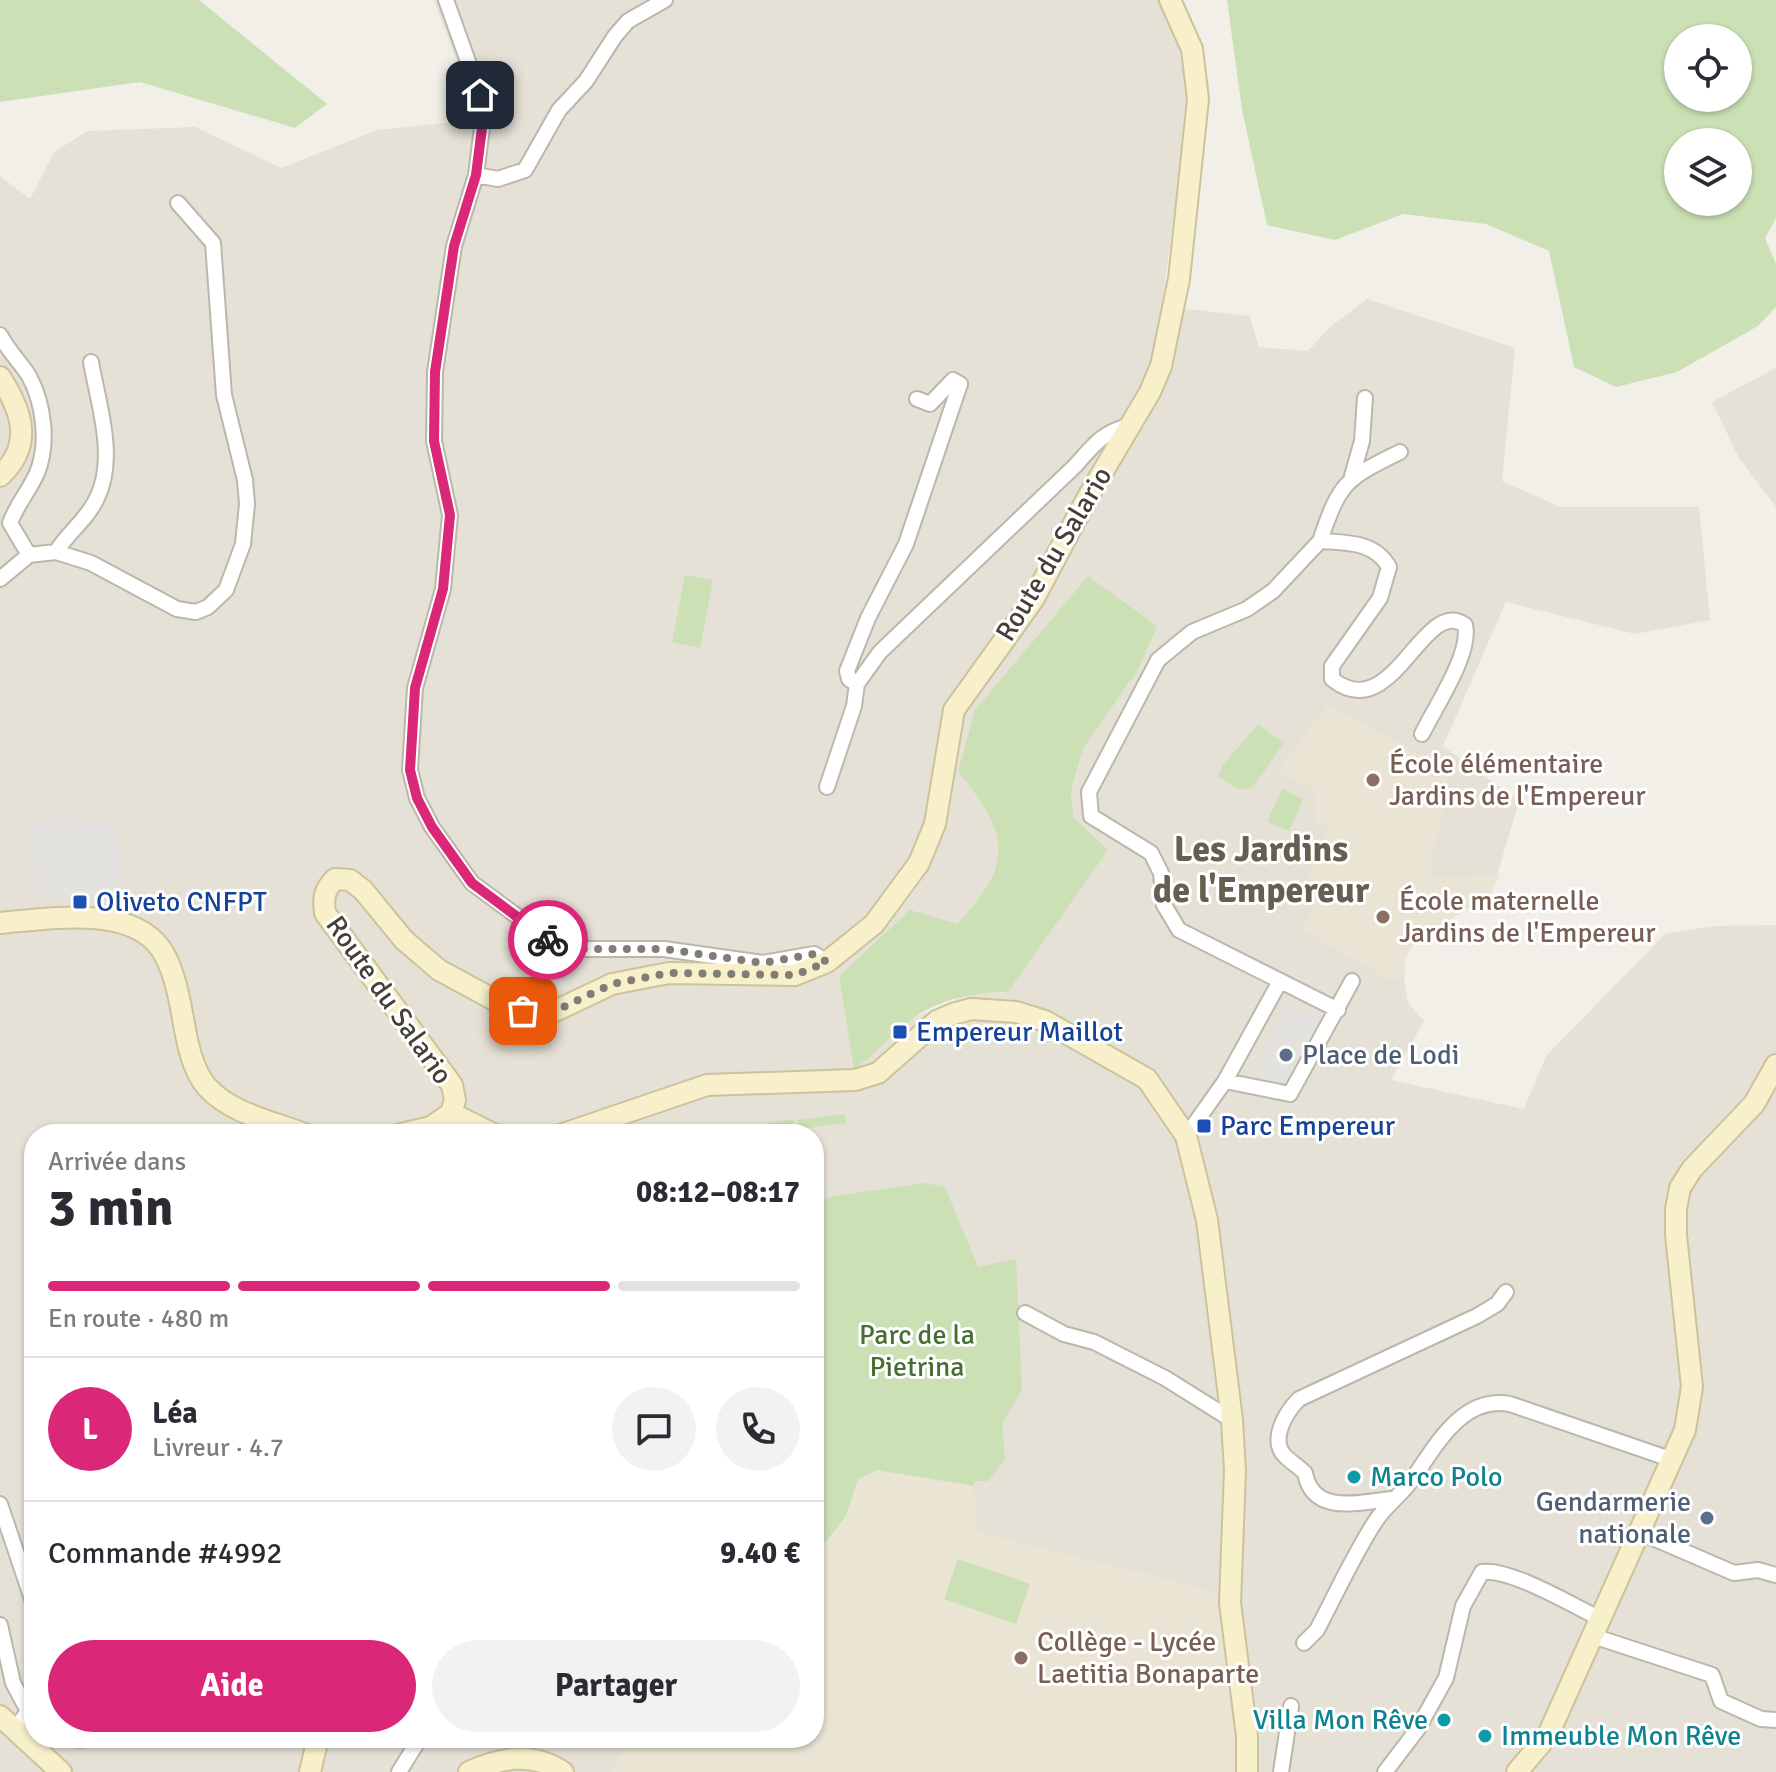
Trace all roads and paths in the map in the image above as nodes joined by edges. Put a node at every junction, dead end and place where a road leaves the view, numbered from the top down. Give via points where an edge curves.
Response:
1 (446, 0) edge
2 (665, 0) edge
3 (1170, 0) edge
4 (476, 175) junction
5 (178, 203) dead end
6 (0, 335) edge
7 (91, 362) dead end
8 (0, 377) edge
9 (1365, 398) dead end
10 (917, 399) dead end
11 (1129, 426) junction
12 (1400, 452) dead end
13 (0, 476) edge
14 (1352, 476) junction
15 (1320, 541) junction
16 (56, 552) junction
17 (29, 555) junction
18 (0, 579) edge
19 (857, 684) junction
20 (1422, 734) dead end
21 (827, 787) dead end
22 (0, 923) edge
23 (827, 962) junction
24 (1352, 981) dead end
25 (1279, 983) junction
26 (1338, 1010) junction
27 (1776, 1065) edge
28 (1225, 1081) junction
29 (451, 1113) junction
30 (279, 1124) edge
31 (435, 1124) edge
32 (473, 1124) edge
33 (592, 1124) edge
34 (1186, 1136) junction
35 (1506, 1292) dead end
36 (1025, 1313) dead end
37 (1232, 1420) junction
38 (1673, 1460) junction
39 (1392, 1499) junction
40 (0, 1504) edge
41 (1639, 1532) junction
42 (24, 1575) edge
43 (1776, 1575) edge
44 (0, 1625) edge
45 (1597, 1628) junction
46 (1304, 1643) dead end
47 (24, 1704) edge
48 (1291, 1706) dead end
49 (0, 1716) edge
50 (24, 1717) edge
51 (1776, 1720) edge
52 (15, 1730) junction
53 (24, 1738) edge
54 (35, 1748) edge
55 (316, 1748) edge
56 (414, 1748) edge
57 (61, 1772) edge
58 (310, 1772) edge
59 (399, 1772) edge
60 (469, 1772) edge
61 (563, 1772) edge
62 (1247, 1772) edge
63 (1281, 1772) edge
64 (1385, 1772) edge
65 (1517, 1772) edge

1 - 4 street via 480,95 483,120
2 - 4 street via 628,21 615,36 586,81 559,110 525,170 498,179
3 - 11 main road, Route du Salario via 1192,49 1198,99 1170,331 1155,379
4 - 23 street via 454,246 435,372 434,441 450,515 443,589 415,688 410,770 417,798 472,883 552,942 572,949 693,952 763,963 814,954
5 - 16 street via 213,243 224,395 247,504 236,568 226,590 196,612 157,602 91,563
6 - 17 street via 29,376 46,431 37,472 10,523
7 - 16 street via 106,462 98,496
8 - 13 main road via 22,420 22,439 16,458
9 - 14 street via 1362,441
10 - 19 street via 930,404 953,380 960,384 906,544 847,671
11 - 19 street via 1100,437 880,652
11 - 23 main road, Route du Salario via 1033,600 954,710 935,824 919,863 874,924
12 - 14 street
14 - 15 street via 1330,509
15 - 20 street via 1374,549 1389,567 1380,598 1332,666 1332,679 1342,687 1370,690 1434,629 1448,620 1465,625 1468,637 1461,656
15 - 25 street via 1273,591 1247,609 1192,632 1158,660 1094,781 1088,804 1098,823 1151,853 1161,873 1164,905 1179,930
16 - 17 street
17 - 18 street
19 - 21 street
22 - 30 main road via 96,917 141,932 161,949 177,987 187,1042 204,1085 223,1102
23 - 29 main road, Route du Salario via 795,975 669,973 612,984 538,1014 500,1003 439,970 404,940 363,890 350,880 335,879 323,899 325,913 452,1085
24 - 26 street
25 - 26 street
25 - 28 street
26 - 28 street via 1290,1094
27 - 38 main road via 1754,1104 1680,1188 1676,1235 1692,1387 1685,1430
28 - 34 street
29 - 31 main road
29 - 32 main road
33 - 34 main road via 707,1085 855,1080 878,1073 937,1021 988,1009 1045,1021 1135,1071 1156,1090
34 - 37 main road via 1207,1220
35 - 39 street via 1477,1316 1299,1399 1287,1410 1279,1442 1283,1455 1305,1473 1317,1497 1332,1504
36 - 37 street via 1165,1378
37 - 62 main road via 1230,1603
38 - 39 street via 1498,1402 1458,1419
38 - 41 main road
39 - 46 street via 1317,1630
40 - 42 street
41 - 43 street via 1734,1573 1758,1570
41 - 45 main road
44 - 47 street via 13,1683
45 - 51 street via 1712,1675 1721,1701
45 - 64 street via 1517,1580 1492,1570 1482,1572 1463,1606 1446,1678
45 - 65 main road via 1548,1735
48 - 63 street
49 - 52 main road
50 - 52 street
52 - 53 main road
54 - 57 main road
55 - 58 main road
56 - 59 street
60 - 61 main road via 502,1758 531,1759

